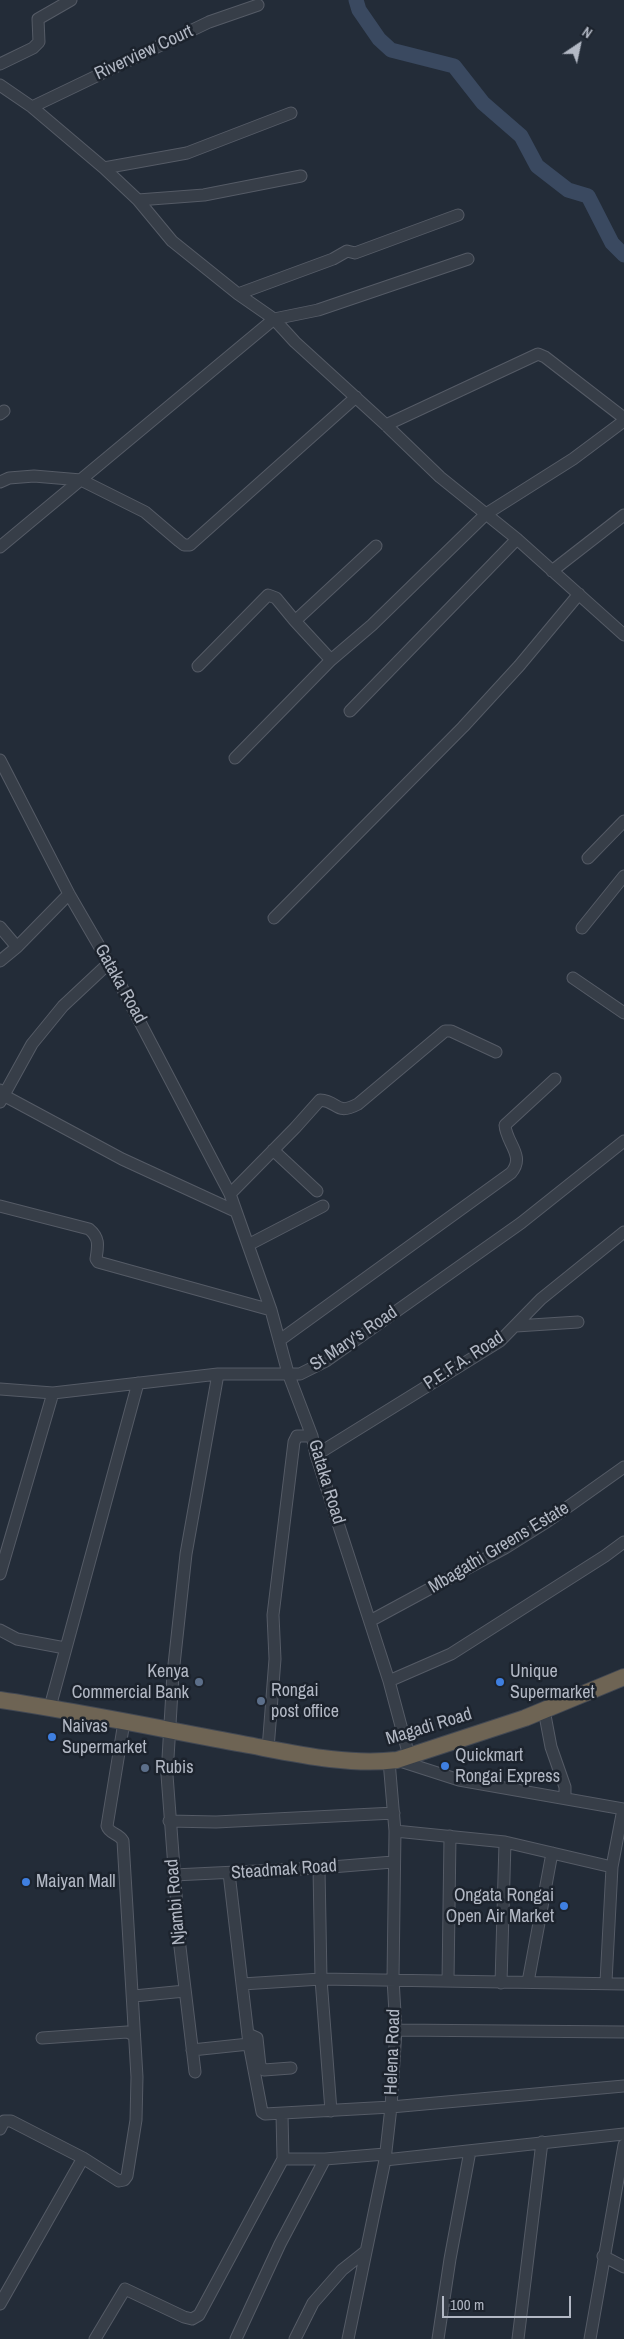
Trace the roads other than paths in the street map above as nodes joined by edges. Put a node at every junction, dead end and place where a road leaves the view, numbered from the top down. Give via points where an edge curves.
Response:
1 (71, 0) edge
2 (258, 5) dead end
3 (0, 64) edge
4 (0, 85) edge
5 (32, 107) junction
6 (291, 113) dead end
7 (104, 168) junction
8 (301, 176) dead end
9 (138, 200) junction
10 (458, 215) dead end
11 (468, 259) dead end
12 (238, 294) junction
13 (274, 319) junction
14 (356, 397) junction
15 (624, 419) edge
16 (386, 425) junction
17 (81, 480) junction
18 (0, 482) edge
19 (486, 514) junction
20 (624, 516) edge
21 (517, 539) junction
22 (376, 546) dead end
23 (0, 547) edge
24 (552, 572) junction
25 (579, 594) junction
26 (295, 621) junction
27 (624, 635) edge
28 (331, 660) junction
29 (198, 666) dead end
30 (350, 710) dead end
31 (235, 758) dead end
32 (0, 760) edge
33 (624, 821) edge
34 (588, 858) dead end
35 (624, 876) edge
36 (69, 894) junction
37 (274, 918) dead end
38 (0, 926) edge
39 (582, 928) dead end
40 (17, 947) junction
41 (0, 961) edge
42 (109, 963) junction
43 (574, 978) dead end
44 (624, 1013) edge
45 (496, 1052) dead end
46 (555, 1079) dead end
47 (1, 1096) edge
48 (624, 1141) edge
49 (274, 1150) junction
50 (317, 1190) dead end
51 (230, 1194) junction
52 (0, 1206) edge
53 (323, 1206) dead end
54 (235, 1211) junction
55 (624, 1232) edge
56 (248, 1246) junction
57 (271, 1310) junction
58 (578, 1322) dead end
59 (516, 1326) junction
60 (280, 1340) junction
61 (288, 1373) junction
62 (218, 1374) junction
63 (138, 1382) junction
64 (0, 1388) edge
65 (53, 1394) junction
66 (312, 1436) junction
67 (316, 1455) junction
68 (624, 1468) edge
69 (624, 1542) edge
70 (0, 1574) edge
71 (370, 1621) junction
72 (0, 1630) edge
73 (65, 1648) junction
74 (624, 1677) edge
75 (389, 1681) junction
76 (0, 1700) edge
77 (50, 1707) junction
78 (544, 1710) junction
79 (124, 1722) junction
80 (169, 1731) junction
81 (268, 1749) junction
82 (398, 1759) junction
83 (565, 1797) junction
84 (624, 1809) edge
85 (394, 1813) junction
86 (169, 1821) junction
87 (395, 1830) junction
88 (450, 1836) junction
89 (505, 1842) junction
90 (552, 1853) junction
91 (393, 1862) junction
92 (612, 1867) junction
93 (320, 1868) junction
94 (228, 1874) junction
95 (174, 1875) junction
96 (321, 1979) junction
97 (393, 1979) junction
98 (448, 1981) junction
99 (528, 1982) junction
100 (606, 1982) junction
101 (500, 1983) junction
102 (242, 1984) junction
103 (624, 1984) edge
104 (185, 1991) junction
105 (134, 1996) junction
106 (396, 2030) junction
107 (624, 2032) edge
108 (134, 2035) junction
109 (42, 2038) dead end
110 (249, 2039) junction
111 (192, 2050) junction
112 (291, 2068) dead end
113 (195, 2072) dead end
114 (624, 2086) edge
115 (391, 2107) junction
116 (331, 2111) junction
117 (282, 2114) junction
118 (0, 2129) edge
119 (624, 2134) edge
120 (542, 2142) junction
121 (624, 2146) edge
122 (470, 2152) junction
123 (385, 2157) junction
124 (83, 2158) junction
125 (283, 2159) junction
126 (324, 2159) junction
127 (366, 2251) junction
128 (603, 2256) junction
129 (624, 2267) edge
130 (0, 2304) edge
131 (95, 2339) edge
132 (236, 2339) edge
133 (294, 2339) edge
134 (348, 2339) edge
135 (438, 2339) edge
136 (518, 2339) edge
137 (590, 2339) edge

1 - 3 street via 38,19 39,42 34,48
2 - 5 street, Riverview Court via 209,22
4 - 5 street
5 - 7 street
6 - 7 street via 187,153
7 - 9 street
8 - 9 street via 204,195
9 - 12 street via 172,241
10 - 12 street via 355,253 347,251
11 - 13 street via 318,310
12 - 13 street
13 - 14 street
13 - 17 street
14 - 16 street
14 - 17 street via 190,546 184,545 145,512
15 - 16 street via 538,354
15 - 19 street via 572,459
16 - 19 street via 440,477
17 - 18 street via 34,476
17 - 23 street
19 - 21 street
19 - 28 street via 372,625
20 - 24 street
21 - 24 street
21 - 30 street
22 - 26 street
24 - 25 street
25 - 27 street
25 - 37 street via 463,727
26 - 28 street
26 - 29 street via 276,598 268,595
28 - 31 street
32 - 36 street, Gataka Road
33 - 34 street
35 - 39 street
36 - 40 street
36 - 42 street, Gataka Road
38 - 40 street
40 - 41 street
42 - 47 street via 63,1006 32,1044
42 - 51 street, Gataka Road
43 - 44 street
45 - 49 street via 445,1031 358,1104 347,1110 320,1100
46 - 60 street via 505,1124 518,1160 512,1173
47 - 54 street via 122,1159
48 - 61 street, St Mary's Road via 521,1223 326,1361 300,1374
49 - 50 street
49 - 51 street
51 - 54 street, Gataka Road
52 - 57 street via 89,1229 99,1242 98,1262
53 - 56 street
54 - 56 street, Gataka Road
55 - 59 street, P.E.F.A. Road via 541,1299
56 - 57 street, Gataka Road
57 - 60 street, Gataka Road
58 - 59 street
59 - 67 street, P.E.F.A. Road via 500,1341
60 - 61 street, Gataka Road
61 - 62 street, St Mary's Road
61 - 66 street, Gataka Road
62 - 63 street, St Mary's Road
62 - 80 street, Njambi Road via 186,1554
63 - 65 street, St Mary's Road
63 - 73 street
64 - 65 street, St Mary's Road
65 - 70 street
66 - 67 street, Gataka Road
66 - 81 street via 296,1436 294,1442 273,1614 275,1659
67 - 71 street, Gataka Road
68 - 71 street, Mbagathi Greens Estate via 505,1548
69 - 75 street via 451,1654
71 - 75 street, Gataka Road
72 - 73 street via 17,1639
73 - 77 street
74 - 78 highway, Magadi Road
75 - 82 street, Gataka Road
76 - 77 highway, Magadi Road
77 - 79 highway, Magadi Road
78 - 82 highway, Magadi Road
78 - 83 street
79 - 80 highway, Magadi Road
79 - 105 street via 107,1826 123,1840
80 - 81 highway, Magadi Road
80 - 86 street, Njambi Road
81 - 82 highway, Magadi Road via 352,1761
82 - 83 street via 459,1780
82 - 85 street, Helena Road
83 - 84 street
84 - 92 street
85 - 86 street via 216,1822
85 - 87 street, Helena Road
86 - 95 street, Njambi Road
87 - 88 street
87 - 91 street, Helena Road
88 - 89 street
88 - 98 street
89 - 90 street
89 - 101 street
90 - 92 street
90 - 99 street
91 - 93 street, Steadmak Road
91 - 97 street, Helena Road
92 - 100 street
93 - 94 street, Steadmak Road
93 - 96 street
94 - 95 street, Steadmak Road
94 - 102 street
95 - 104 street, Njambi Road
96 - 97 street
96 - 102 street
96 - 116 street
97 - 98 street
97 - 106 street, Helena Road
98 - 101 street
99 - 100 street
99 - 101 street
100 - 103 street
102 - 110 street
104 - 105 street
104 - 111 street, Njambi Road
105 - 108 street
106 - 107 street
106 - 115 street, Helena Road
108 - 109 street via 127,2032
108 - 124 street via 136,2120 127,2176 119,2181
110 - 111 street
110 - 112 street via 257,2038 260,2066 264,2070
110 - 117 street via 263,2113
111 - 113 street, Njambi Road
114 - 115 street
115 - 116 street
115 - 123 street, Helena Road
116 - 117 street
117 - 125 street
118 - 124 street via 4,2121 11,2121
119 - 120 street
120 - 122 street
120 - 136 street
121 - 128 street
122 - 123 street
122 - 135 street
123 - 126 street
123 - 127 street, Helena Road
124 - 130 street
125 - 126 street
125 - 131 street via 199,2316 192,2319 184,2317 125,2289
126 - 132 street
127 - 133 street via 342,2270 313,2303
127 - 134 street, Helena Road
128 - 129 street
128 - 137 street

